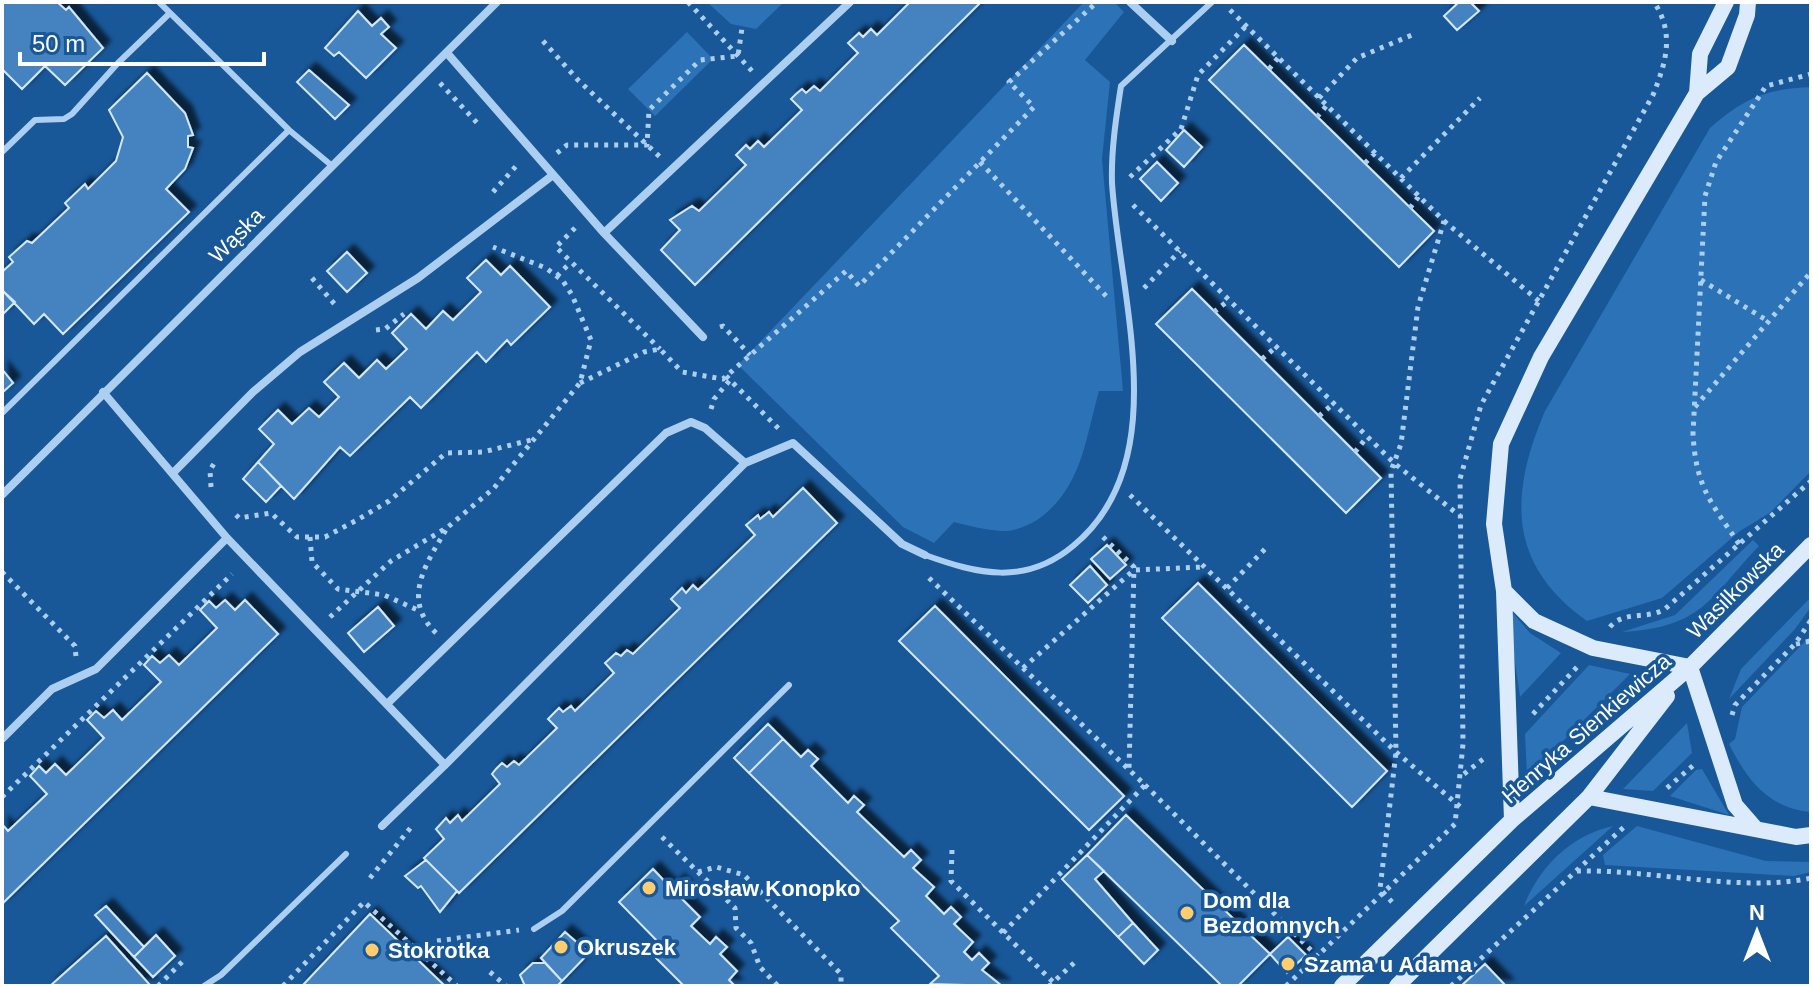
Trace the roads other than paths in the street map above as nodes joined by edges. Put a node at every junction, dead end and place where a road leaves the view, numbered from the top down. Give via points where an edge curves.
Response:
1 (159, 2) edge
2 (497, 2) edge
3 (850, 2) edge
4 (1130, 2) edge
5 (1212, 2) edge
6 (1726, 2) edge
7 (1748, 2) edge
8 (170, 13) junction
9 (1172, 41) junction
10 (447, 53) junction
11 (1697, 93) junction
12 (289, 130) junction
13 (2, 152) edge
14 (331, 165) junction
15 (553, 175) junction
16 (604, 233) junction
17 (703, 337) road end
18 (103, 392) junction
19 (2, 413) edge
20 (745, 463) junction
21 (173, 473) junction
22 (2, 495) edge
23 (227, 538) junction
24 (1811, 545) edge
25 (925, 555) joint
26 (1504, 591) junction
27 (1690, 667) junction
28 (789, 685) dead end
29 (387, 704) junction
30 (2, 739) edge
31 (445, 765) junction
32 (1589, 797) junction
33 (1512, 820) junction
34 (382, 826) dead end
35 (1755, 828) junction
36 (1811, 835) edge
37 (346, 854) dead end
38 (534, 929) road end
39 (204, 986) edge
40 (1342, 986) edge
41 (1397, 986) edge

1 - 8 lane
2 - 10 street, Wąska
3 - 16 street
4 - 9 street
5 - 9 lane
6 - 11 main road via 1700,54
7 - 11 main road via 1728,67
8 - 12 lane
8 - 13 lane via 72,114 35,120
9 - 25 lane via 1121,86 1115,186 1134,382 1132,437 1118,483 1094,528 1063,555 1041,565 1011,573 974,572
10 - 14 street, Wąska
10 - 15 street
11 - 26 main road via 1541,357 1501,444 1494,524
12 - 14 lane
12 - 19 lane
14 - 18 street, Wąska
15 - 16 street
15 - 21 street via 477,234 300,352
16 - 17 street
18 - 21 street
18 - 22 street, Wąska
20 - 25 street via 793,443 902,544
20 - 29 street via 691,422 666,433
20 - 31 street
21 - 23 street
23 - 29 street
23 - 30 street via 96,669 52,689
24 - 27 main road, Wasilkowska
26 - 27 main road via 1534,621 1593,648
26 - 33 main road
27 - 32 main road, Henryka Sienkiewicza
27 - 33 main road, Henryka Sienkiewicza
27 - 35 main road via 1735,805
28 - 38 lane via 562,911
29 - 31 street
31 - 34 street
32 - 35 main road
32 - 41 main road, Henryka Sienkiewicza
33 - 40 main road, Henryka Sienkiewicza
35 - 36 main road
37 - 39 lane

